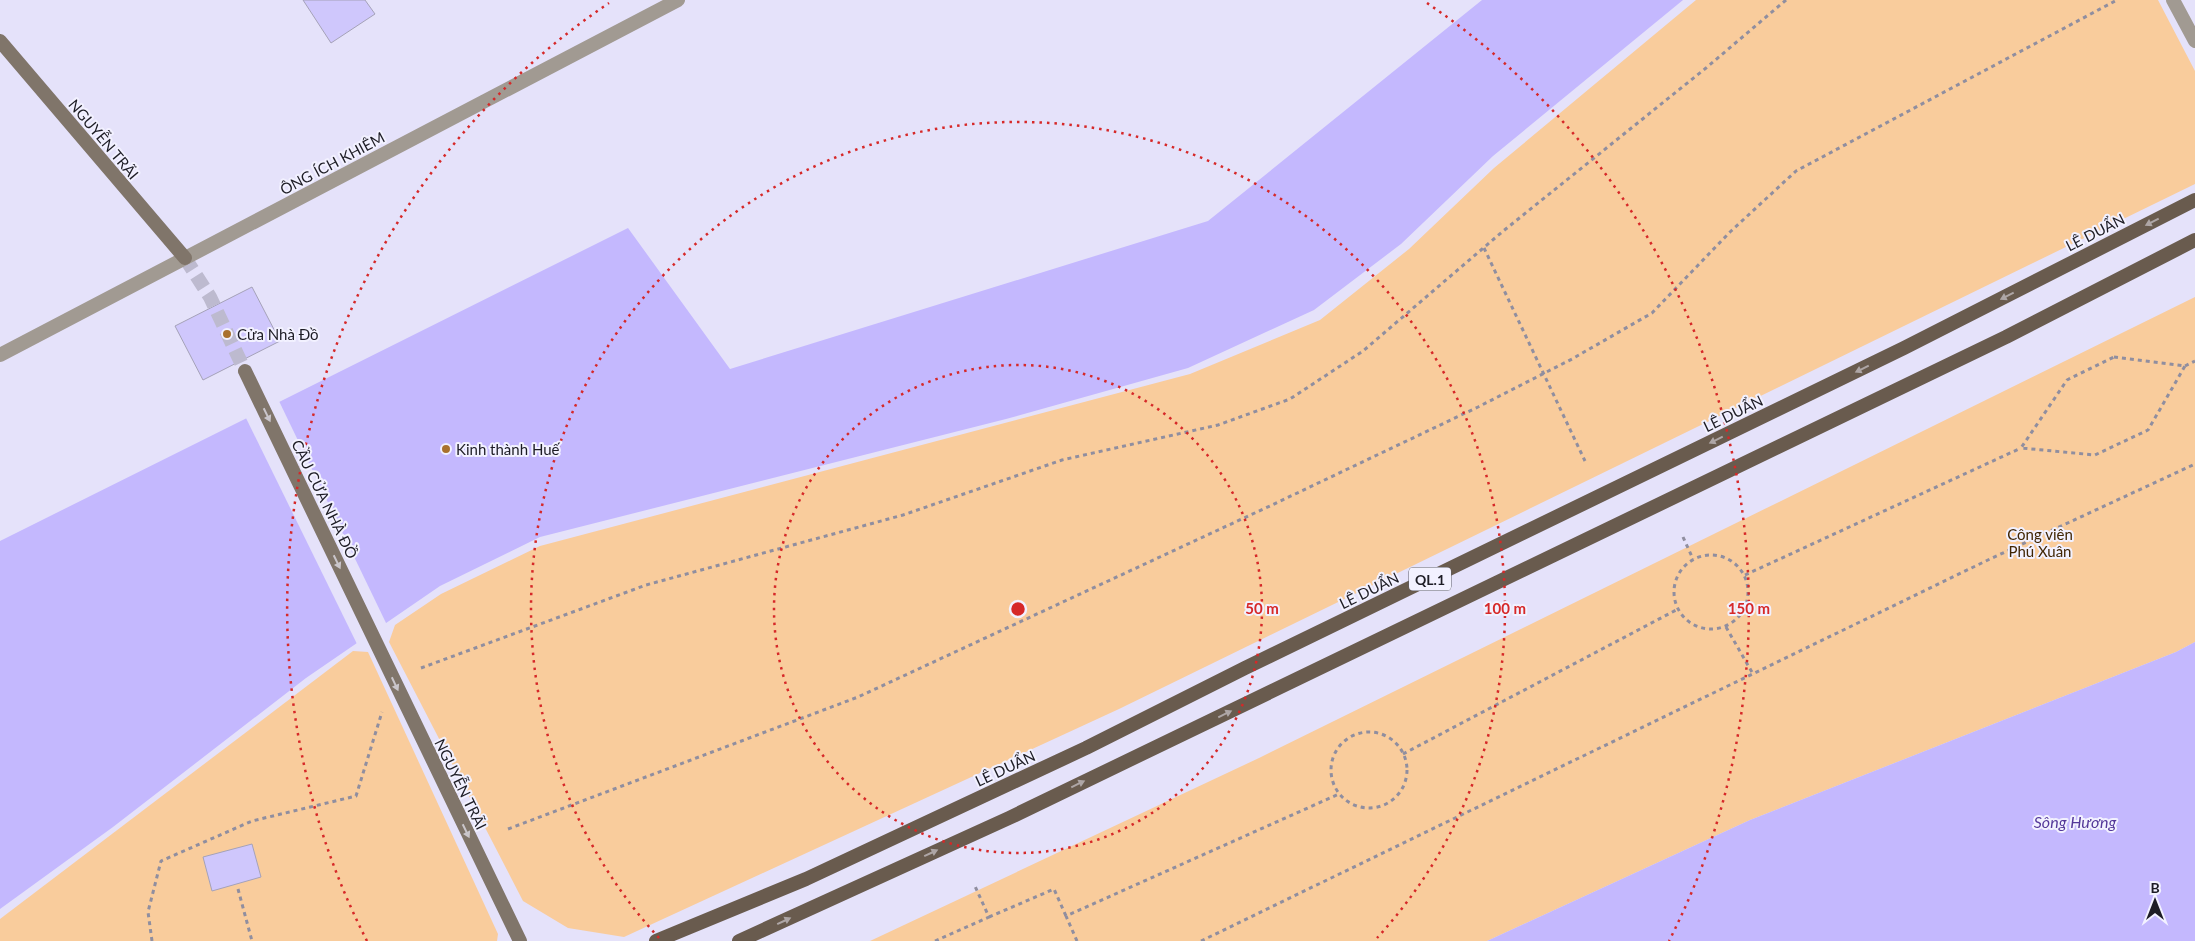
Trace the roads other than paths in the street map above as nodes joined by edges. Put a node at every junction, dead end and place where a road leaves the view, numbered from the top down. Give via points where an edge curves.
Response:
1 (678, 0) edge
2 (2173, 0) edge
3 (0, 40) edge
4 (2195, 41) edge
5 (2195, 200) edge
6 (2195, 240) edge
7 (184, 258) junction
8 (0, 355) edge
9 (246, 371) tunnel mouth
10 (375, 640) joint
11 (520, 941) edge
12 (656, 941) edge
13 (739, 941) edge

1 - 7 street, ÔNG ÍCH KHIÊM
2 - 4 street
3 - 7 main road, NGUYỄN TRÃI
5 -> 12 main road, LÊ DUẨN / QL.1 via 1904,348 1086,748 806,879
13 -> 6 main road, QL.1 via 1009,818 2006,337
7 - 8 street, ÔNG ÍCH KHIÊM
9 -> 10 main road, CẦU CỬA NHÀ ĐỒ
10 -> 11 main road, NGUYỄN TRÃI

